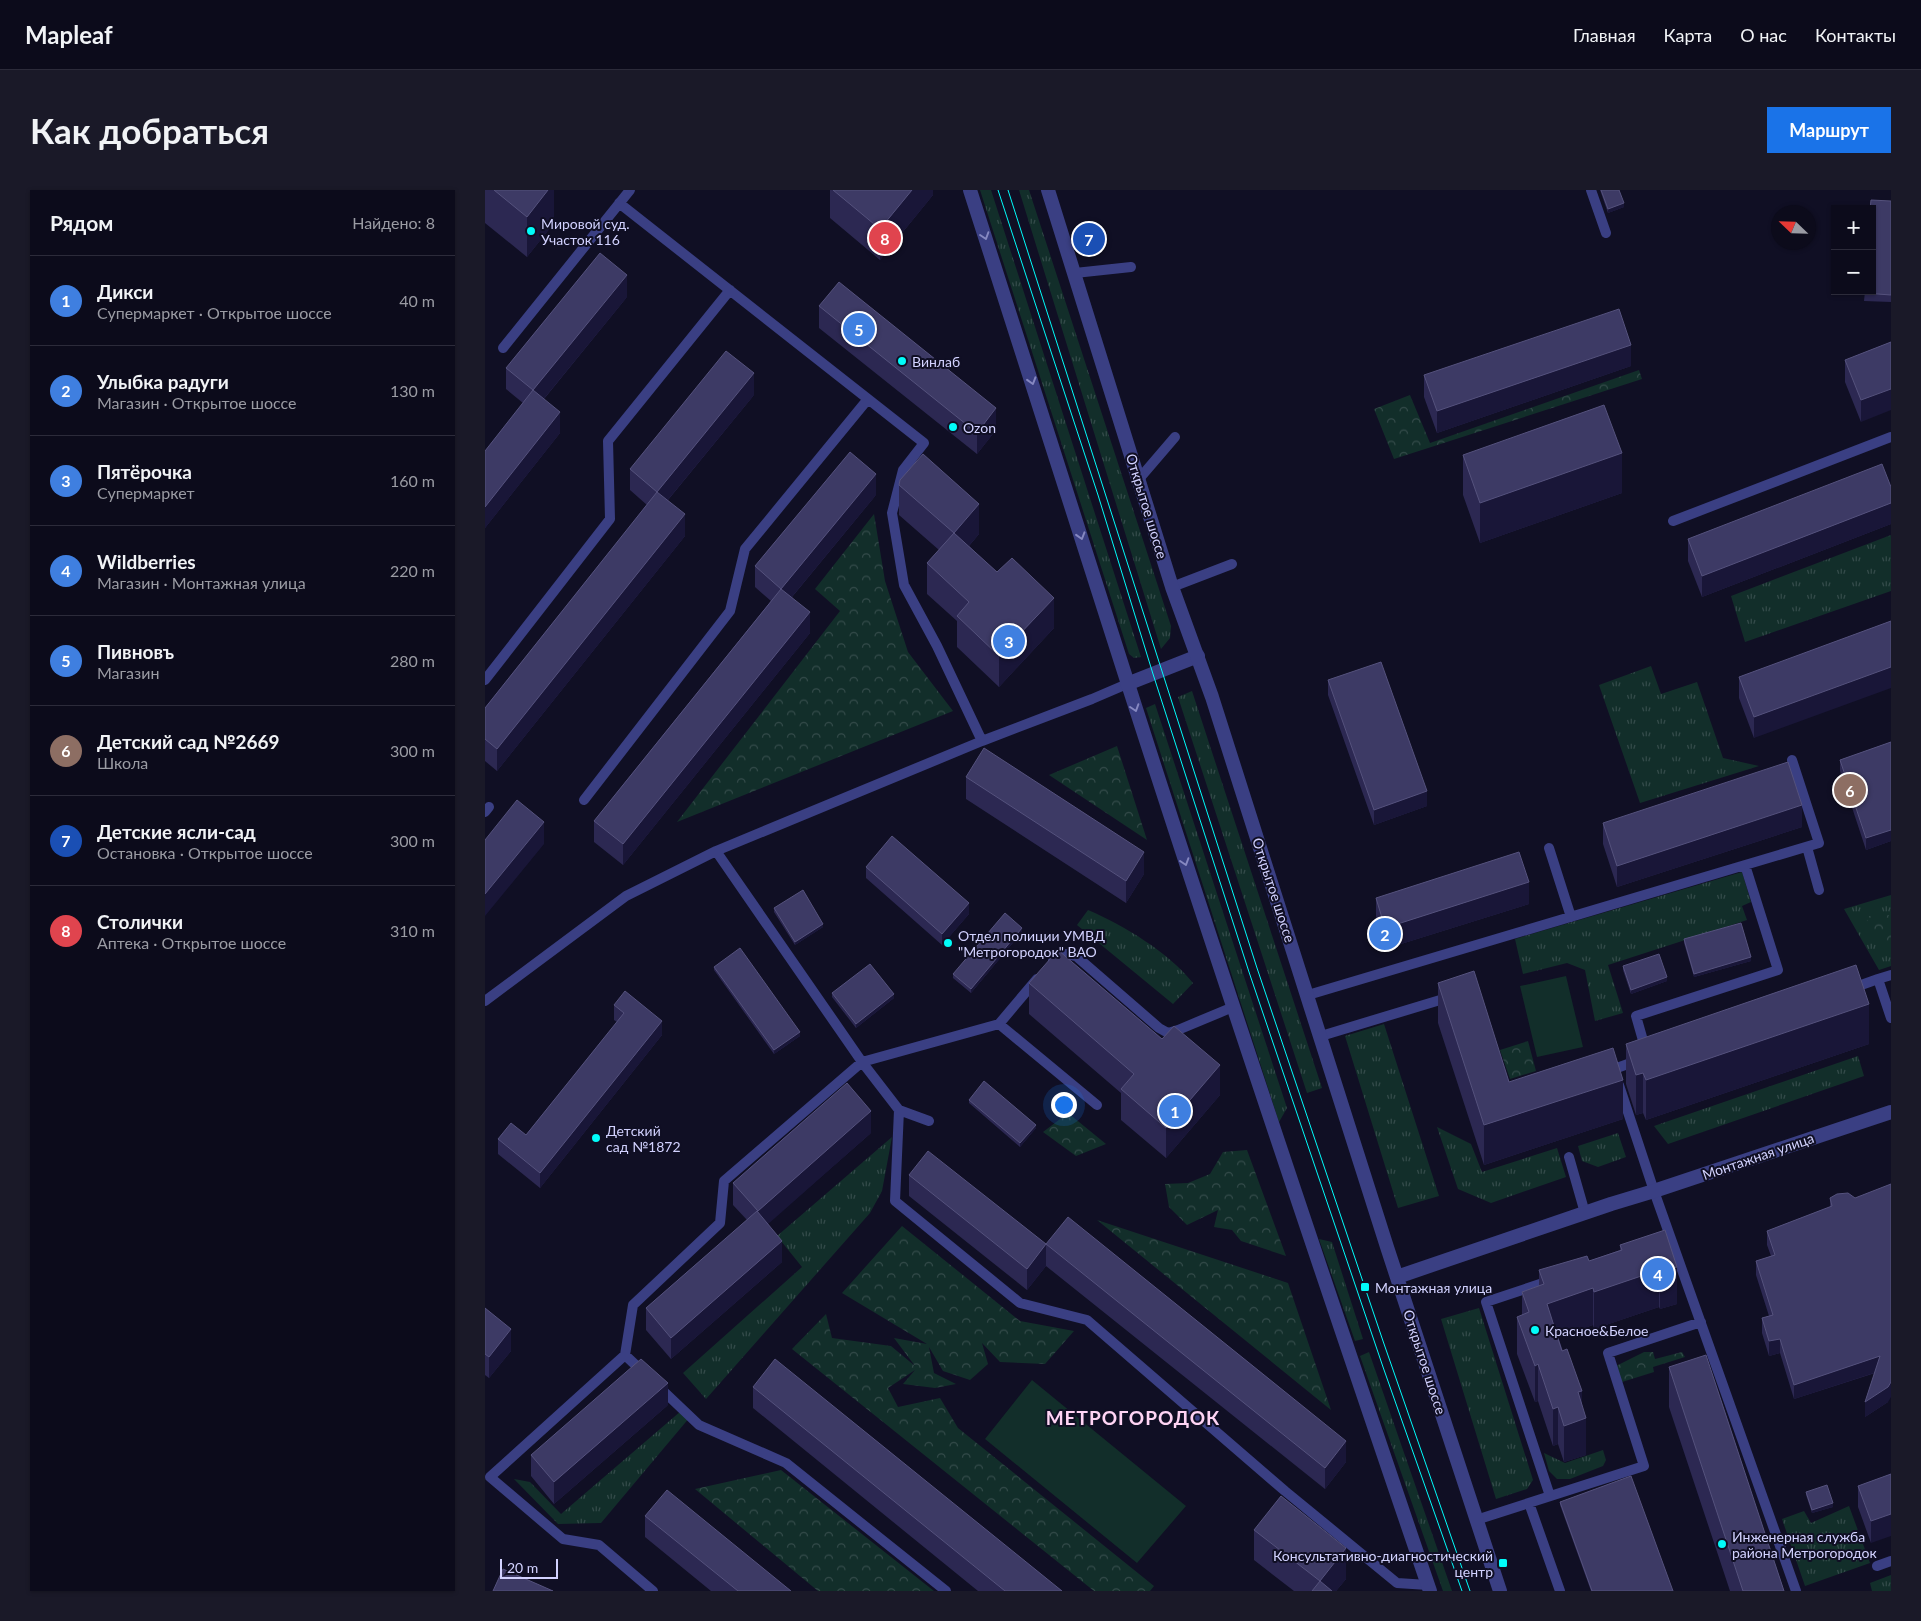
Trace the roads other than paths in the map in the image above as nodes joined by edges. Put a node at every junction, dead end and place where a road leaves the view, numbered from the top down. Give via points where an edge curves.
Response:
1 (630, 190) edge
2 (969, 190) edge
3 (1048, 190) edge
4 (1591, 190) edge
5 (619, 203) junction
6 (1606, 233) dead end
7 (1131, 267) dead end
8 (1075, 273) junction
9 (730, 290) junction
10 (503, 348) dead end
11 (868, 399) junction
12 (1175, 437) dead end
13 (1891, 437) edge
14 (1139, 479) junction
15 (1673, 521) dead end
16 (1232, 564) dead end
17 (1172, 587) junction
18 (1197, 656) junction
19 (485, 680) edge
20 (1127, 684) junction
21 (983, 741) junction
22 (1792, 760) dead end
23 (584, 800) dead end
24 (1807, 847) junction
25 (1549, 848) dead end
26 (717, 851) junction
27 (1745, 865) junction
28 (1819, 890) dead end
29 (1571, 917) junction
30 (1891, 975) edge
31 (1878, 980) junction
32 (1843, 991) edge
33 (1308, 995) junction
34 (1456, 995) edge
35 (485, 1001) edge
36 (1233, 1007) junction
37 (1891, 1018) edge
38 (999, 1024) junction
39 (1321, 1036) junction
40 (862, 1062) junction
41 (1097, 1105) dead end
42 (899, 1110) junction
43 (1891, 1112) edge
44 (929, 1121) dead end
45 (1569, 1157) dead end
46 (1654, 1191) junction
47 (1585, 1213) junction
48 (1671, 1241) junction
49 (1661, 1244) edge
50 (1397, 1277) junction
51 (1560, 1277) edge
52 (1701, 1322) junction
53 (625, 1354) junction
54 (1550, 1496) junction
55 (1529, 1503) junction
56 (1476, 1520) junction
57 (1891, 1561) edge
58 (1877, 1566) dead end
59 (1429, 1588) edge
60 (653, 1591) edge
61 (945, 1591) edge
62 (1499, 1591) edge
63 (1560, 1591) edge
64 (1796, 1591) edge

1 - 5 lane
2 -> 20 street
3 - 8 street, Открытое шоссе
4 - 6 lane
5 - 9 lane
5 - 10 lane
7 - 8 lane
8 - 14 street, Открытое шоссе
9 - 11 lane
9 - 19 lane via 607,441 610,519
11 - 21 lane via 924,443 903,470 892,512 904,585
11 - 23 lane via 745,549 730,611
12 - 14 lane
13 - 15 lane
14 - 17 street, Открытое шоссе
16 - 17 lane
17 - 18 street, Открытое шоссе
18 - 20 street
18 - 33 street, Открытое шоссе
20 - 21 lane
20 -> 36 street
21 - 26 lane
22 - 24 lane via 1819,843
24 - 27 lane
24 - 28 lane
25 - 29 lane
26 - 35 lane via 626,896
26 - 40 lane
27 - 29 lane
27 - 46 lane via 1778,970 1637,1016 1653,1056 1610,1070
29 - 33 lane
30 - 31 lane
31 - 32 lane
31 - 37 lane
33 - 39 street, Открытое шоссе
34 - 39 lane
36 - 38 lane via 1168,1033 1076,956 1065,954 1055,959
36 - 59 street
38 - 40 lane
38 - 41 lane
39 - 50 street, Открытое шоссе
40 - 42 lane
40 - 53 lane via 724,1181 720,1223 633,1305
42 - 44 lane
42 - 59 lane via 895,1201 1021,1303 1087,1320 1397,1583
43 - 46 street, Монтажная улица
45 - 47 lane
46 - 47 street, Монтажная улица
46 - 48 lane
47 - 50 street, Монтажная улица
48 - 49 lane
48 - 52 lane
50 - 56 street, Открытое шоссе
51 - 54 lane via 1487,1302
52 - 54 lane via 1608,1353 1644,1466
52 - 64 lane
53 - 60 lane via 490,1476 563,1539 599,1545
53 - 61 lane via 699,1425 786,1463
54 - 55 lane
55 - 56 lane
55 - 63 lane
56 - 62 street, Открытое шоссе
57 - 58 lane

